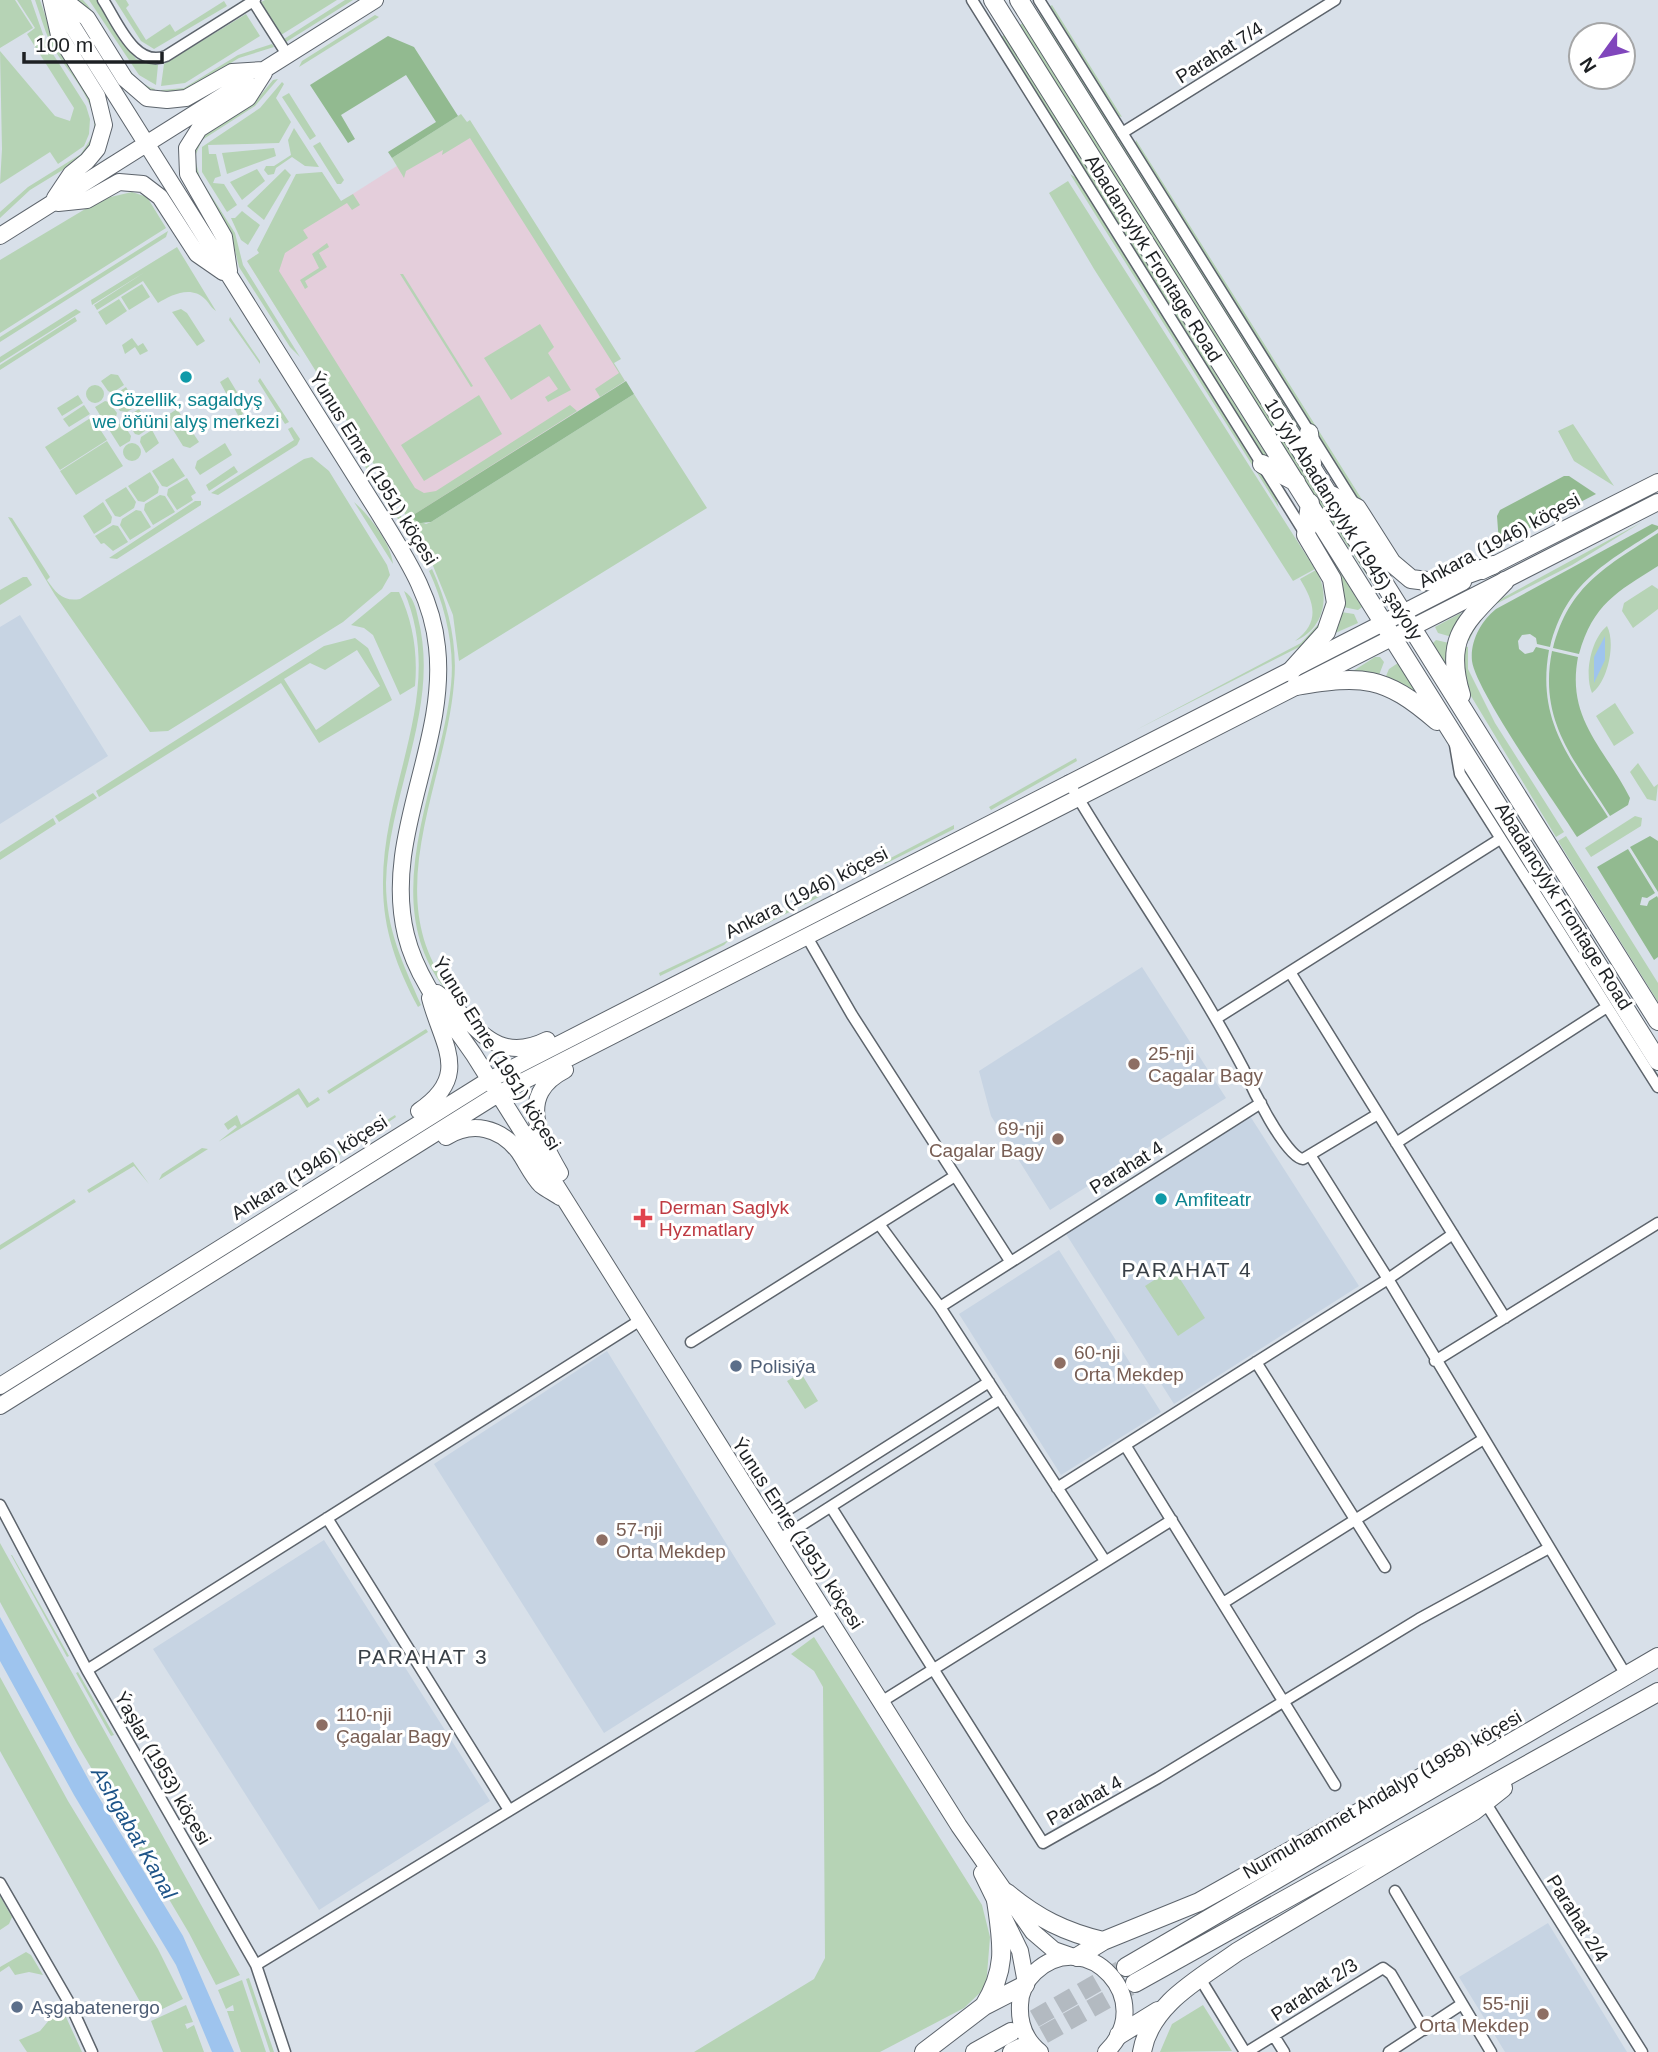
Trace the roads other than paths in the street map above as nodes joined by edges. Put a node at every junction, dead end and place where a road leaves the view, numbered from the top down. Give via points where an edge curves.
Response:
1 (54, 0) edge
2 (64, 0) edge
3 (103, 0) edge
4 (375, 0) edge
5 (972, 0) edge
6 (993, 0) edge
7 (1019, 0) edge
8 (1039, 0) edge
9 (1335, 0) edge
10 (254, 1) edge
11 (288, 56) junction
12 (266, 70) junction
13 (1122, 133) junction
14 (147, 144) junction
15 (52, 203) junction
16 (0, 236) edge
17 (230, 277) junction
18 (1309, 433) junction
19 (1262, 464) junction
20 (1312, 468) junction
21 (1297, 482) junction
22 (1658, 482) edge
23 (1329, 494) junction
24 (1658, 502) edge
25 (1310, 503) junction
26 (1357, 508) junction
27 (1306, 535) junction
28 (1493, 565) junction
29 (1505, 581) junction
30 (1408, 621) junction
31 (1389, 631) junction
32 (1293, 679) junction
33 (1466, 712) junction
34 (1451, 734) junction
35 (1068, 781) junction
36 (1078, 799) junction
37 (1500, 839) junction
38 (807, 937) junction
39 (1290, 972) junction
40 (426, 986) junction
41 (1607, 1007) junction
42 (1216, 1018) junction
43 (1658, 1021) edge
44 (588, 1038) junction
45 (1658, 1061) edge
46 (489, 1080) junction
47 (1658, 1087) edge
48 (498, 1094) junction
49 (1261, 1103) junction
50 (1378, 1114) junction
51 (411, 1128) junction
52 (420, 1142) junction
53 (1396, 1143) junction
54 (1310, 1155) junction
55 (955, 1176) junction
56 (565, 1200) junction
57 (1658, 1223) edge
58 (879, 1224) junction
59 (1453, 1234) junction
60 (1010, 1261) junction
61 (1388, 1279) junction
62 (940, 1307) junction
63 (1505, 1318) junction
64 (639, 1321) junction
65 (691, 1342) dead end
66 (1435, 1361) junction
67 (1256, 1362) junction
68 (989, 1382) junction
69 (0, 1386) edge
70 (1000, 1399) junction
71 (0, 1406) edge
72 (1482, 1440) junction
73 (1125, 1445) junction
74 (1058, 1488) junction
75 (0, 1505) edge
76 (831, 1507) junction
77 (327, 1518) junction
78 (1355, 1519) junction
79 (1172, 1520) junction
80 (767, 1522) junction
81 (778, 1539) junction
82 (1549, 1548) junction
83 (1105, 1561) junction
84 (1385, 1567) dead end
85 (1223, 1603) junction
86 (827, 1616) junction
87 (1658, 1657) edge
88 (87, 1670) junction
89 (932, 1670) junction
90 (1626, 1675) junction
91 (1658, 1692) edge
92 (1282, 1700) junction
93 (881, 1702) junction
94 (1520, 1738) junction
95 (1532, 1764) junction
96 (1335, 1785) dead end
97 (1485, 1802) junction
98 (509, 1810) junction
99 (0, 1884) edge
100 (1395, 1891) dead end
101 (1001, 1897) junction
102 (1103, 1941) junction
103 (1075, 1957) junction
104 (256, 1965) junction
105 (1126, 1966) tunnel mouth
106 (1135, 1983) tunnel mouth
107 (1026, 1984) junction
108 (1204, 1985) dead end
109 (1169, 2003) junction
110 (1462, 2004) junction
111 (984, 2006) junction
112 (1424, 2030) junction
113 (1274, 2036) junction
114 (1119, 2042) edge
115 (1014, 2044) tunnel mouth
116 (92, 2052) edge
117 (285, 2052) edge
118 (924, 2052) edge
119 (975, 2052) edge
120 (1040, 2052) edge
121 (1106, 2052) edge
122 (1142, 2052) edge
123 (1246, 2052) edge
124 (1284, 2052) edge
125 (1389, 2052) edge
126 (1491, 2052) edge
127 (1642, 2052) edge

1 - 14 main road, Ýunus Emre (1951) köçesi
1 - 15 main road via 60,36 97,96 104,125 97,149 71,174
2 - 12 main road via 87,18 125,79 147,98 186,98 232,72
3 - 10 street via 135,50 154,59
4 - 11 main road
5 - 19 street, Abadancylyk Frontage Road
6 - 21 main road, 10 ýyl Abadançylyk (1945) şaýoly
7 - 20 main road, 10 ýyl Abadançylyk (1945) şaýoly
8 - 13 street, Abadancylyk Frontage Road
9 - 13 street, Parahat 7/4
10 - 11 street
11 - 12 main road
12 - 14 main road
12 - 17 main road via 248,98 199,129 187,148 191,182 224,237
13 - 18 street, Abadancylyk Frontage Road
14 - 15 main road
14 - 17 main road, Ýunus Emre (1951) köçesi
15 - 16 main road
15 - 17 main road via 87,200 120,182 144,184 160,197 197,254
17 - 40 main road, Ýunus Emre (1951) köçesi via 412,567 429,609 438,682 400,884 406,936
18 - 20 main road
18 - 26 street, Abadancylyk Frontage Road
19 - 21 main road
19 - 27 street, Abadancylyk Frontage Road
20 - 23 main road, 10 ýyl Abadançylyk (1945) şaýoly
21 - 25 main road, 10 ýyl Abadançylyk (1945) şaýoly
22 - 28 main road, Ankara (1946) köçesi
23 - 26 main road
23 - 30 main road, 10 ýyl Abadançylyk (1945) şaýoly
24 - 29 main road, Ankara (1946) köçesi
25 - 27 main road
25 - 31 main road, 10 ýyl Abadançylyk (1945) şaýoly
26 - 28 main road via 1392,563 1411,579 1443,583
27 - 32 main road via 1332,579 1336,603 1326,632
28 - 30 main road, Ankara (1946) köçesi
29 - 30 main road, Ankara (1946) köçesi
29 - 33 main road via 1468,618 1459,634 1454,669
30 - 31 main road, Ankara (1946) köçesi
30 - 33 main road, 10 ýyl Abadançylyk (1945) şaýoly
31 - 32 main road, Ankara (1946) köçesi
31 - 34 main road, 10 ýyl Abadançylyk (1945) şaýoly
32 - 34 main road via 1380,683 1408,697
32 - 35 main road, Ankara (1946) köçesi
32 - 36 main road, Ankara (1946) köçesi
33 - 43 main road, 10 ýyl Abadançylyk (1945) şaýoly
34 - 37 street, Abadancylyk Frontage Road via 1460,774
34 - 45 main road, 10 ýyl Abadançylyk (1945) şaýoly
35 - 36 street
35 - 44 main road, Ankara (1946) köçesi
36 - 38 main road, Ankara (1946) köçesi
36 - 42 street
37 - 39 street
37 - 41 street, Abadancylyk Frontage Road
38 - 44 main road, Ankara (1946) köçesi
38 - 55 street
39 - 42 street
39 - 50 street
40 - 44 main road via 458,1008 478,1034 501,1046 529,1047 566,1031
40 - 46 main road, Ýunus Emre (1951) köçesi
40 - 51 main road via 448,1049 449,1072 439,1096 417,1112
41 - 47 street, Abadancylyk Frontage Road
41 - 53 street
42 - 49 street
44 - 46 main road, Ankara (1946) köçesi
44 - 48 main road, Ankara (1946) köçesi
44 - 56 main road via 582,1060 549,1080 537,1107 539,1133 560,1173
46 - 48 main road, Ýunus Emre (1951) köçesi
46 - 51 main road, Ankara (1946) köçesi
48 - 52 main road, Ankara (1946) köçesi
48 - 56 main road, Ýunus Emre (1951) köçesi
49 - 54 street via 1293,1155 1300,1160
49 - 60 street, Parahat 4
50 - 53 street
50 - 54 street
51 - 69 main road, Ankara (1946) köçesi
52 - 56 main road via 435,1144 466,1127 490,1130 517,1150 541,1184
52 - 71 main road, Ankara (1946) köçesi
53 - 59 street
54 - 61 street
55 - 58 street
55 - 60 street
56 - 64 main road, Ýunus Emre (1951) köçesi
57 - 63 street
58 - 62 street
58 - 65 street
59 - 61 street
59 - 63 street
60 - 62 street, Parahat 4
61 - 66 street
61 - 67 street
62 - 68 street
63 - 66 street
64 - 77 street
64 - 80 main road, Ýunus Emre (1951) köçesi
66 - 72 street
67 - 73 street
67 - 78 street
68 - 70 street
68 - 80 street
70 - 74 street
70 - 76 street
72 - 78 street
72 - 82 street
73 - 74 street
73 - 79 street
74 - 83 street
75 - 88 street, Ýaşlar (1953) köçesi
76 - 81 street
76 - 89 street
77 - 88 street
77 - 98 street
78 - 84 street
78 - 85 street
79 - 83 street
79 - 85 street
80 - 81 main road, Ýunus Emre (1951) köçesi
81 - 86 main road, Ýunus Emre (1951) köçesi
82 - 90 street
82 - 92 street, Parahat 4
83 - 89 street
85 - 92 street
86 - 93 main road, Ýunus Emre (1951) köçesi
86 - 98 street
87 - 90 main road, Nurmuhammet Andalyp (1958) köçesi
88 - 104 street, Ýaşlar (1953) köçesi
89 - 92 street, Parahat 4 via 1043,1843
89 - 93 street
90 - 94 main road, Nurmuhammet Andalyp (1958) köçesi
91 - 95 main road
92 - 96 street
93 - 101 main road, Ýunus Emre (1951) köçesi
94 - 102 main road via 1447,1763 1199,1902
94 - 105 main road, Nurmuhammet Andalyp (1958) köçesi
95 - 97 main road
95 - 106 main road
97 - 109 main road via 1237,1952
97 - 127 street, Parahat 2/4
98 - 104 street
99 - 116 street via 71,2006
100 - 110 street
101 - 102 main road via 1058,1927
101 - 103 main road, Ýunus Emre (1951) köçesi via 1054,1950
101 - 107 main road, Ýunus Emre (1951) köçesi
101 - 111 main road via 1000,1975
102 - 103 main road
103 - 107 main road via 1041,1966
103 - 114 main road, Ýunus Emre (1951) köçesi via 1094,1962 1119,1985 1125,2019
104 - 117 street, Ýaşlar (1953) köçesi
107 - 111 main road
107 - 120 main road via 1019,2017 1024,2033
108 - 123 street
109 - 114 main road
109 - 122 main road via 1156,2016
110 - 112 street
110 - 126 street
111 - 118 main road
112 - 113 street, Parahat 2/3 via 1383,1968
112 - 125 street
113 - 123 street, Parahat 2/3
113 - 124 street, Parahat 2/3
114 - 121 main road
115 - 119 main road

